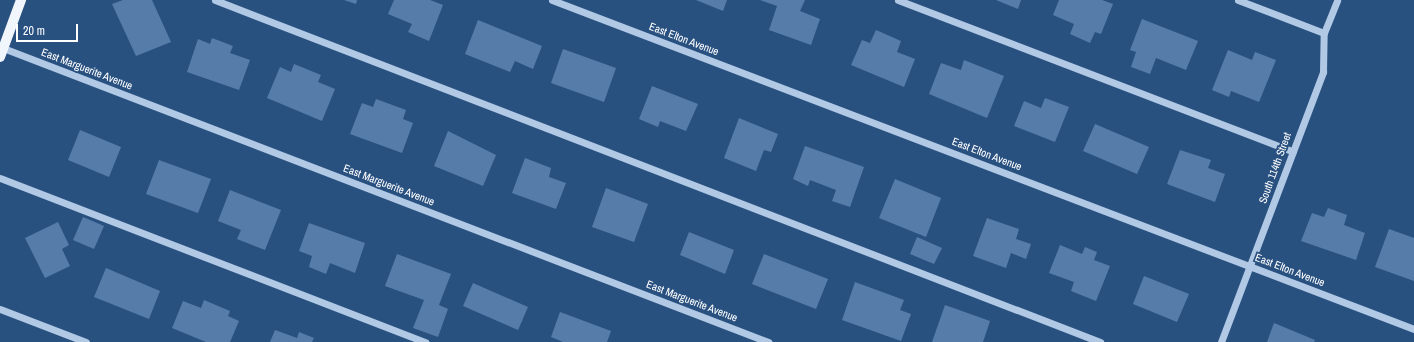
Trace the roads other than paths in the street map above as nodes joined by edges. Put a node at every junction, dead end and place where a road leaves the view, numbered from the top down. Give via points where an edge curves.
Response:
1 (21, 0) edge
2 (215, 0) edge
3 (552, 0) edge
4 (898, 0) edge
5 (1238, 0) edge
6 (1337, 0) edge
7 (1324, 33) junction
8 (2, 52) edge
9 (1293, 152) junction
10 (0, 178) edge
11 (1250, 267) junction
12 (0, 309) edge
13 (1414, 329) edge
14 (86, 342) edge
15 (425, 342) edge
16 (768, 342) edge
17 (1100, 342) edge
18 (1221, 342) edge

1 - 8 main road
2 - 17 street
3 - 11 street, East Elton Avenue
4 - 9 street
5 - 7 street
6 - 7 street, South 114th Street
7 - 9 street, South 114th Street via 1322,72
8 - 16 street, East Marguerite Avenue
9 - 11 street, South 114th Street
10 - 15 street
11 - 13 street, East Elton Avenue
11 - 18 street, South 114th Street
12 - 14 street

